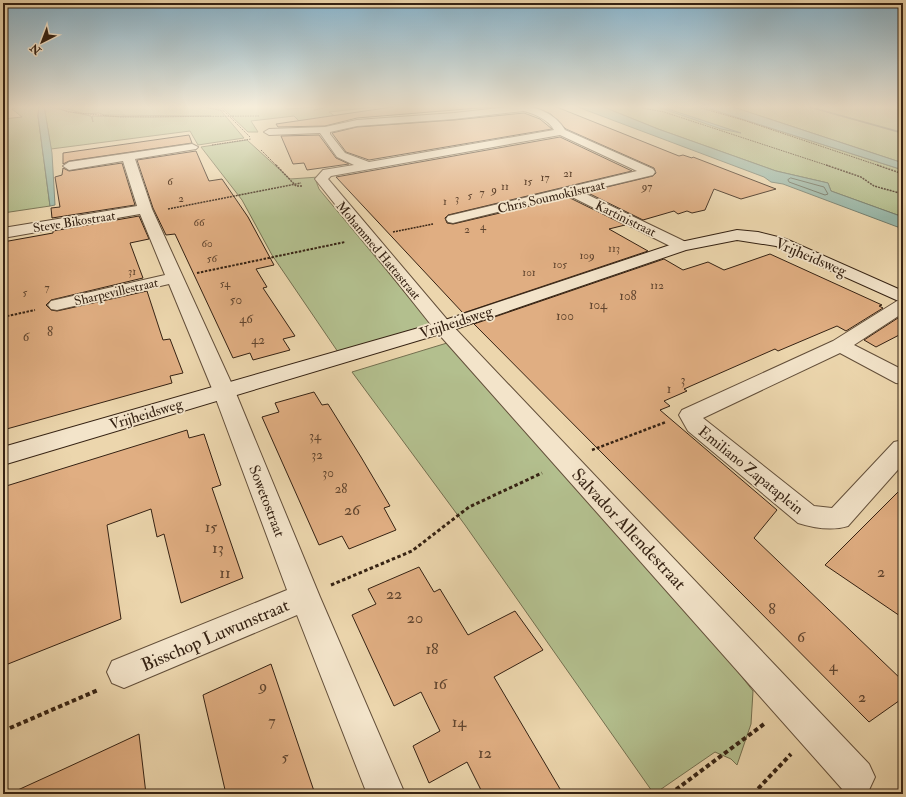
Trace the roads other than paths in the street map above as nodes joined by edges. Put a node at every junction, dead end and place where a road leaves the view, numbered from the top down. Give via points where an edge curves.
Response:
1 (332, 143) edge
2 (497, 143) edge
3 (585, 143) edge
4 (192, 147) road end
5 (128, 157) junction
6 (69, 166) dead end
7 (369, 166) junction
8 (569, 191) junction
9 (146, 211) junction
10 (453, 219) road end
11 (3, 232) edge
12 (682, 246) junction
13 (175, 278) junction
14 (903, 298) edge
15 (57, 305) road end
16 (903, 305) edge
17 (444, 327) junction
18 (840, 345) junction
19 (903, 378) edge
20 (224, 391) junction
21 (903, 448) edge
22 (3, 456) edge
23 (305, 597) junction
24 (124, 672) road end
25 (856, 777) dead end
26 (386, 794) edge

1 - 7 street via 340,155
2 - 7 street
3 - 8 street, Chris Soumokilstraat via 649,172
4 - 5 street
5 - 6 street
5 - 9 street, Sowetostraat
7 - 17 street, Mohammed Hattastraat via 325,180
8 - 10 street, Chris Soumokilstraat
8 - 12 street, Kartinistraat
9 - 11 street, Steve Bikostraat
9 - 13 street, Sowetostraat
12 - 14 street, Vrijheidsweg via 737,235 781,242
12 - 17 street, Vrijheidsweg
13 - 15 street, Sharpevillestraat
13 - 20 street, Sowetostraat
16 - 18 street, Emiliano Zapataplein
17 - 20 street, Vrijheidsweg
17 - 25 street, Salvador Allendestraat
18 - 19 street
18 - 21 street, Emiliano Zapataplein via 690,415 696,426 808,516 838,519
20 - 22 street, Vrijheidsweg
20 - 23 street, Sowetostraat
23 - 24 street, Bisschop Luwunstraat
23 - 26 street, Sowetostraat

